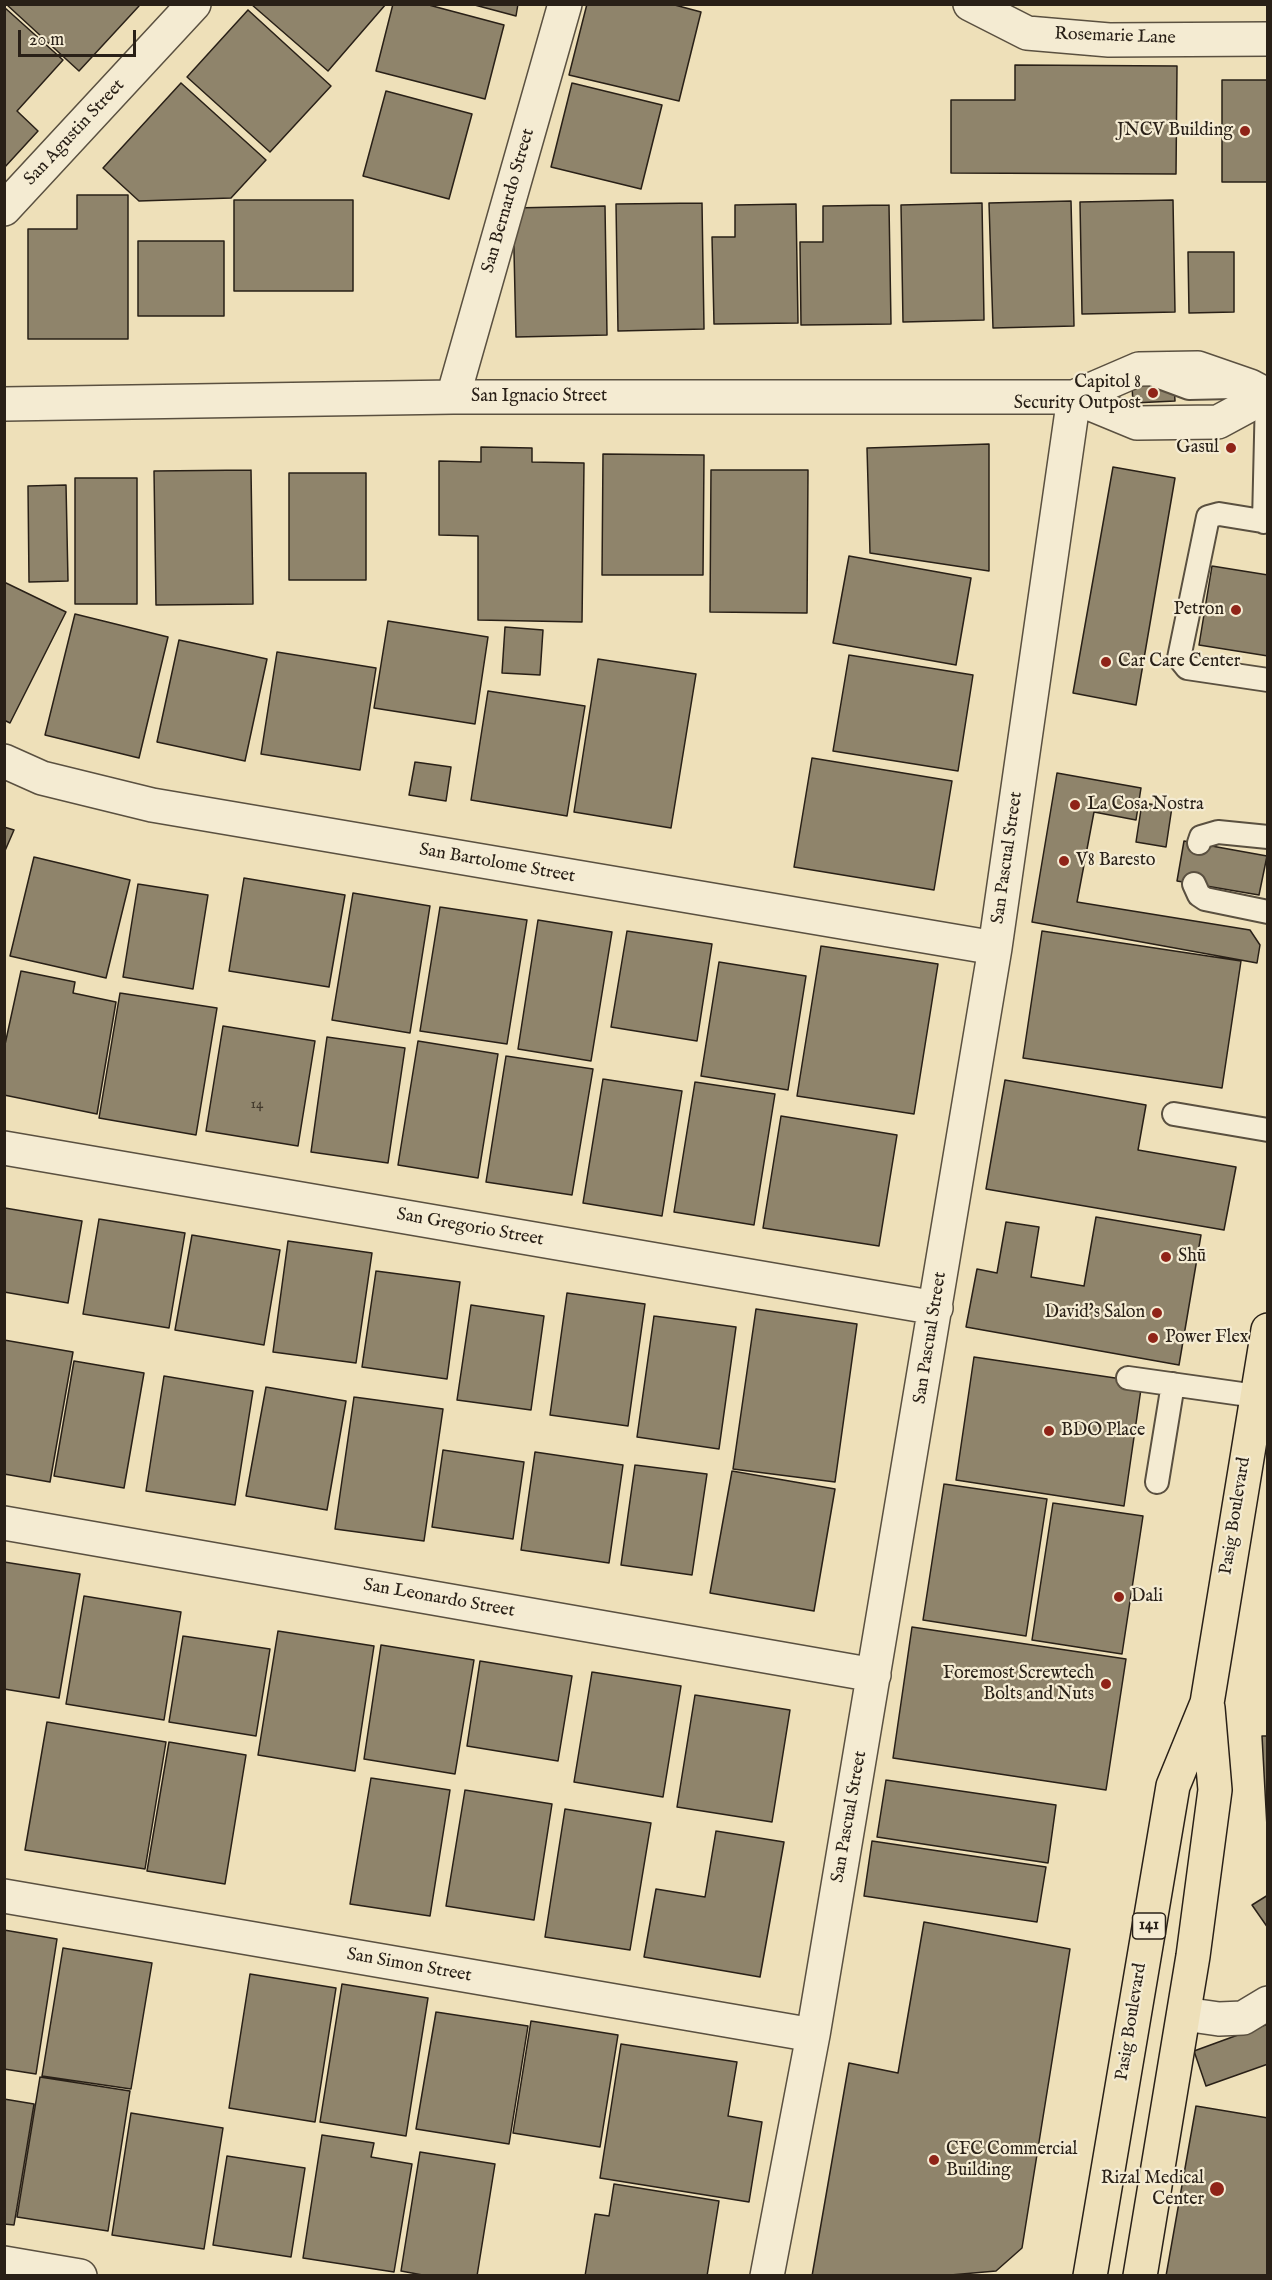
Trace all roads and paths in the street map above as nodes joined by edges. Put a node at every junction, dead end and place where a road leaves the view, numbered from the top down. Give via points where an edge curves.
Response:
1 (194, 4) edge
2 (565, 4) edge
3 (970, 4) edge
4 (1268, 39) edge
5 (4, 209) edge
6 (1261, 392) edge
7 (453, 397) junction
8 (1074, 397) junction
9 (4, 404) edge
10 (1266, 522) edge
11 (1268, 680) edge
12 (4, 761) edge
13 (1268, 837) edge
14 (1199, 843) dead end
15 (1194, 884) dead end
16 (1268, 912) edge
17 (995, 948) junction
18 (1174, 1114) dead end
19 (1268, 1130) edge
20 (4, 1148) edge
21 (936, 1308) junction
22 (1268, 1330) edge
23 (1128, 1378) dead end
24 (1173, 1384) junction
25 (1256, 1396) junction
26 (1157, 1482) dead end
27 (4, 1523) edge
28 (874, 1675) junction
29 (1207, 1703) junction
30 (4, 1896) edge
31 (1268, 2003) edge
32 (1184, 2014) junction
33 (813, 2035) junction
34 (4, 2263) edge
35 (80, 2276) edge
36 (767, 2276) edge
37 (1090, 2276) edge
38 (1140, 2276) edge

1 - 5 street, San Agustin Street
2 - 7 street, San Bernardo Street
3 - 4 street, Rosemarie Lane via 1027,33 1109,40
6 - 8 street, San Ignacio Street via 1197,368 1139,369
6 - 8 street, San Ignacio Street via 1218,422 1137,423
6 - 10 lane
7 - 8 street, San Ignacio Street
7 - 9 street, San Ignacio Street
8 - 17 street, San Pascual Street
10 - 11 lane via 1219,514 1208,517 1179,658 1187,668
12 - 17 street, San Bartolome Street via 42,778 152,805
13 - 14 lane via 1218,832 1201,837
15 - 16 lane via 1205,899
17 - 21 street, San Pascual Street
18 - 19 lane
20 - 21 street, San Gregorio Street
21 - 28 street, San Pascual Street
22 - 25 main road, Pasig Boulevard / 141
23 - 24 lane
24 - 25 lane
24 - 26 lane
25 - 29 main road, Pasig Boulevard / 141
27 - 28 street, San Leonardo Street
28 - 33 street, San Pascual Street
29 - 32 main road, Pasig Boulevard / 141 via 1215,1790
29 - 37 main road, Pasig Boulevard / 141 via 1173,1786
30 - 33 street, San Simon Street
31 - 32 street via 1243,2018
32 - 38 main road, Pasig Boulevard / 141
33 - 36 street, San Pascual Street
34 - 35 street

